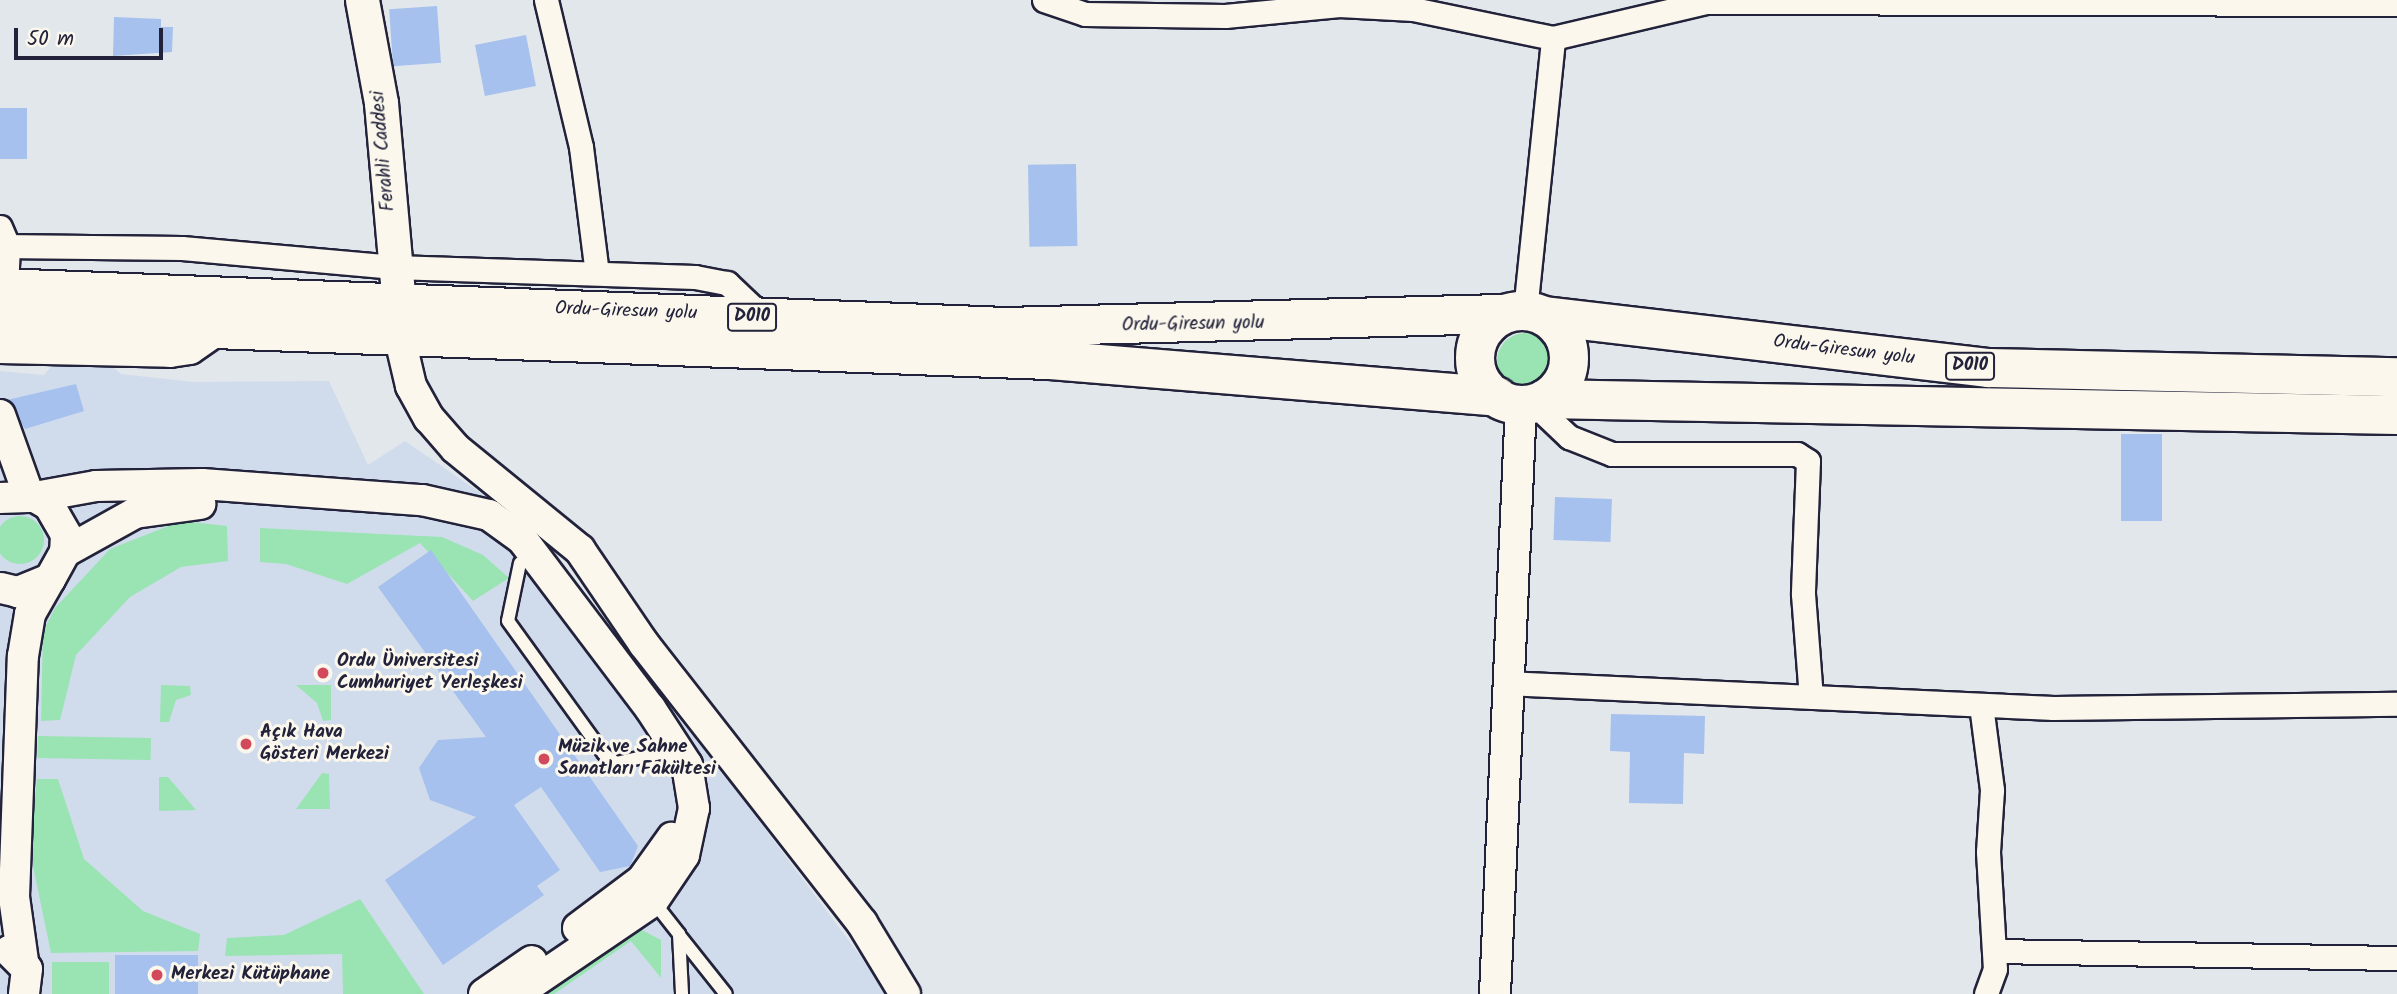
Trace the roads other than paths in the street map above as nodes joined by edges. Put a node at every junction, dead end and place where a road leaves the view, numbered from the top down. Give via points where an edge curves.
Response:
1 (362, 0) edge
2 (546, 0) edge
3 (1044, 0) edge
4 (2397, 4) edge
5 (1553, 38) junction
6 (3, 239) edge
7 (597, 273) junction
8 (2, 299) edge
9 (398, 303) junction
10 (1525, 314) junction
11 (764, 318) junction
12 (216, 331) junction
13 (0, 348) edge
14 (2397, 377) edge
15 (1524, 401) junction
16 (0, 415) edge
17 (2397, 415) edge
18 (21, 497) edge
19 (65, 552) junction
20 (520, 563) junction
21 (50, 579) junction
22 (0, 588) edge
23 (1505, 683) junction
24 (1811, 697) junction
25 (2397, 704) edge
26 (1981, 705) junction
27 (660, 753) junction
28 (653, 901) junction
29 (679, 934) junction
30 (1994, 951) junction
31 (12, 955) edge
32 (2397, 958) edge
33 (24, 994) edge
34 (484, 994) edge
35 (516, 994) edge
36 (682, 994) edge
37 (726, 994) edge
38 (905, 994) edge
39 (1495, 994) edge
40 (1986, 994) edge

1 - 9 main road, Ferahli Caddesi via 381,103
2 - 7 street via 581,147
3 - 5 street via 1085,14 1224,16 1339,5 1413,9
4 - 5 street via 1707,2
5 - 10 street
6 - 8 street
6 - 9 street via 182,248
7 - 9 street
7 - 11 street via 727,283
8 - 9 highway, Ordu-Giresun yolu / D010
8 - 12 highway, Ordu-Giresun yolu / D010
9 - 11 highway, Ordu-Giresun yolu / D010
9 - 12 highway, Ordu-Giresun yolu / D010
9 - 15 highway, Ordu-Giresun yolu / D010
9 - 38 street via 411,386 429,418 455,448 580,550 644,644 862,923
10 - 11 highway, Ordu-Giresun yolu / D010 via 1018,327
10 - 14 highway, Ordu-Giresun yolu / D010 via 1989,368
10 - 15 highway via 1567,341 1570,358 1558,388
10 - 15 highway via 1477,346 1479,375
12 - 13 street via 190,349 170,352
15 - 17 highway, Ordu-Giresun yolu / D010
15 - 23 street
15 - 24 street via 1569,437 1612,454 1797,454 1808,461 1803,594
16 - 18 street
18 - 19 street via 60,519
18 - 28 street via 96,486 202,484 422,500 467,508 505,525 548,568 687,765 692,833
19 - 20 street via 135,513 186,503 450,522 489,535
19 - 21 street
20 - 27 street
20 - 27 lane via 508,621 604,754 616,763
21 - 22 street via 18,592
21 - 31 street via 30,614 23,656
23 - 24 street
23 - 39 street
24 - 26 street
25 - 26 street
26 - 30 street via 1992,790
27 - 34 street via 677,802 663,859
28 - 29 lane
28 - 35 street
29 - 36 lane
29 - 37 lane
30 - 32 street
30 - 40 street
31 - 33 street

